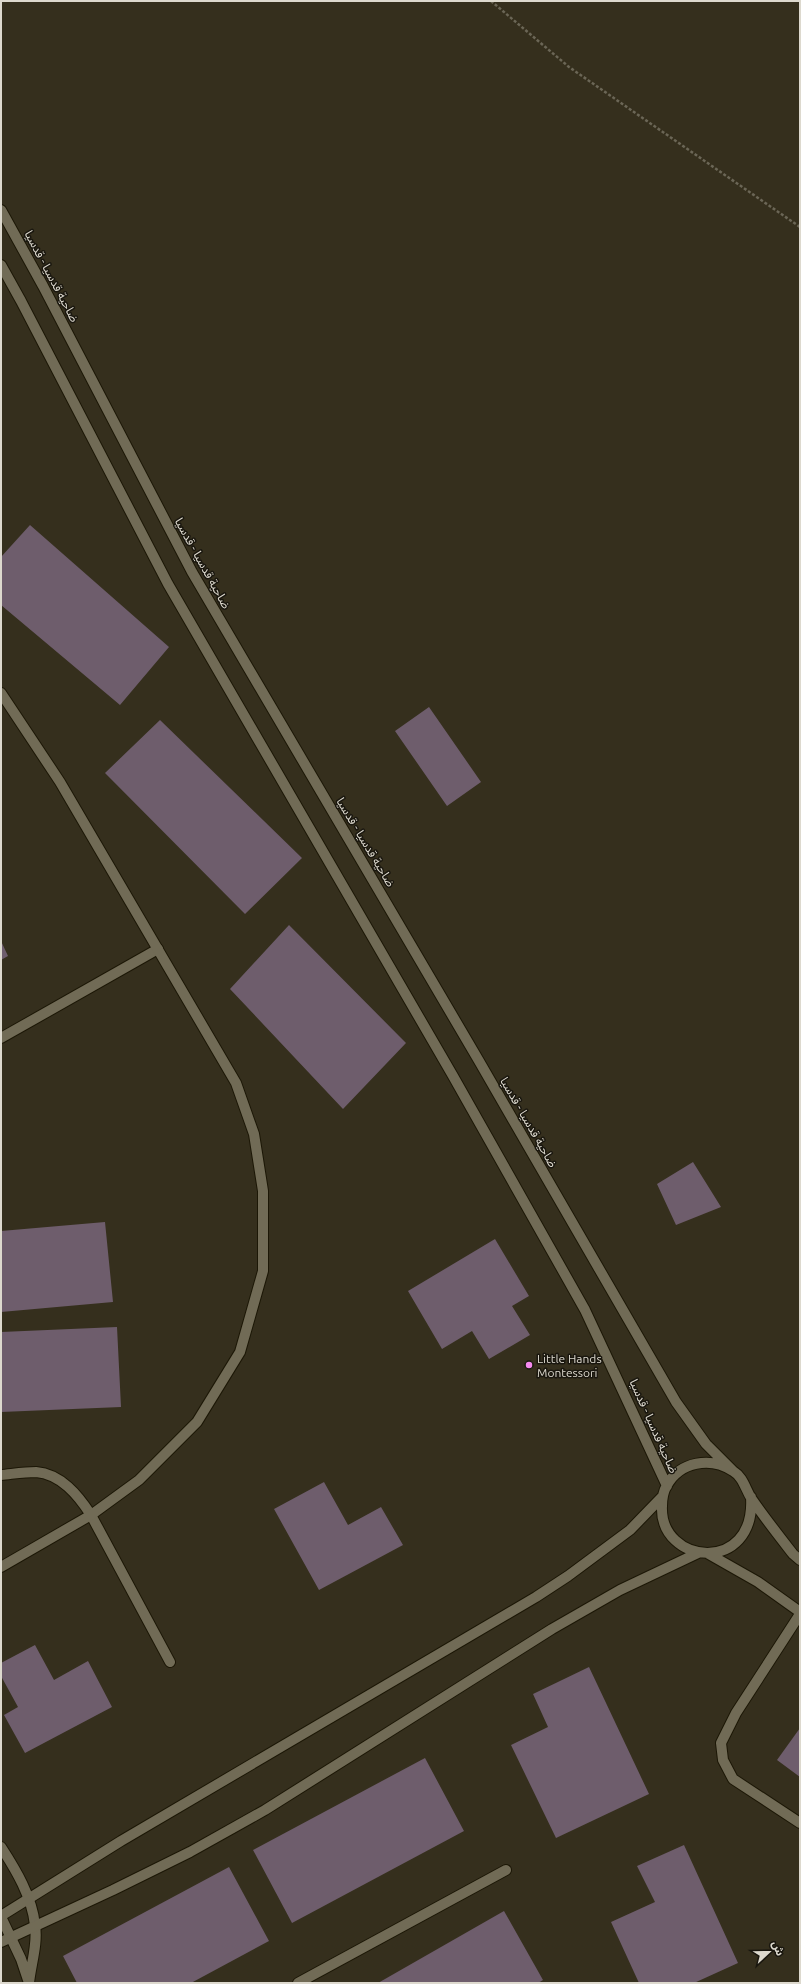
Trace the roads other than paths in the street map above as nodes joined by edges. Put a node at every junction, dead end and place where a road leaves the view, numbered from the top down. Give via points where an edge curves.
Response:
1 (1, 210) edge
2 (1, 265) edge
3 (1, 693) edge
4 (158, 949) junction
5 (1, 1038) edge
6 (734, 1471) junction
7 (1, 1474) edge
8 (666, 1486) junction
9 (662, 1497) junction
10 (750, 1497) junction
11 (91, 1514) junction
12 (703, 1553) junction
13 (800, 1560) edge
14 (1, 1567) edge
15 (800, 1613) edge
16 (170, 1662) dead end
17 (800, 1823) edge
18 (1, 1847) edge
19 (506, 1870) dead end
20 (29, 1899) junction
21 (1, 1916) edge
22 (35, 1925) junction
23 (12, 1937) junction
24 (1, 1942) edge
25 (29, 1983) edge
26 (298, 1983) edge

1 - 6 main road, ضاحية قدسيا - قدسيا via 192,572 480,1061 676,1402 706,1444
2 - 8 main road, ضاحية قدسيا - قدسيا via 168,584 453,1076 585,1310
3 - 4 main road via 60,782
4 - 5 main road
4 - 11 main road via 236,1083 254,1134 263,1191 263,1271 240,1352 197,1422 139,1480
6 - 8 main road via 720,1464 704,1462 689,1465 676,1474
6 - 10 main road via 744,1483
7 - 11 main road via 37,1472 59,1480 78,1495
8 - 9 main road
9 - 12 main road via 661,1515 668,1532 681,1546
9 - 20 main road via 630,1530 542,1592 120,1841
10 - 12 main road via 752,1513 747,1529 737,1542 723,1550
10 - 13 main road
11 - 14 main road
11 - 16 main road
12 - 15 main road via 758,1582
12 - 22 main road via 620,1590 552,1629 265,1810 190,1852
15 - 17 main road via 736,1713 721,1743 723,1760 733,1779
18 - 20 main road
19 - 26 main road
20 - 21 main road
20 - 22 main road
21 - 23 main road
22 - 23 main road
22 - 25 main road
23 - 24 main road
23 - 25 main road

